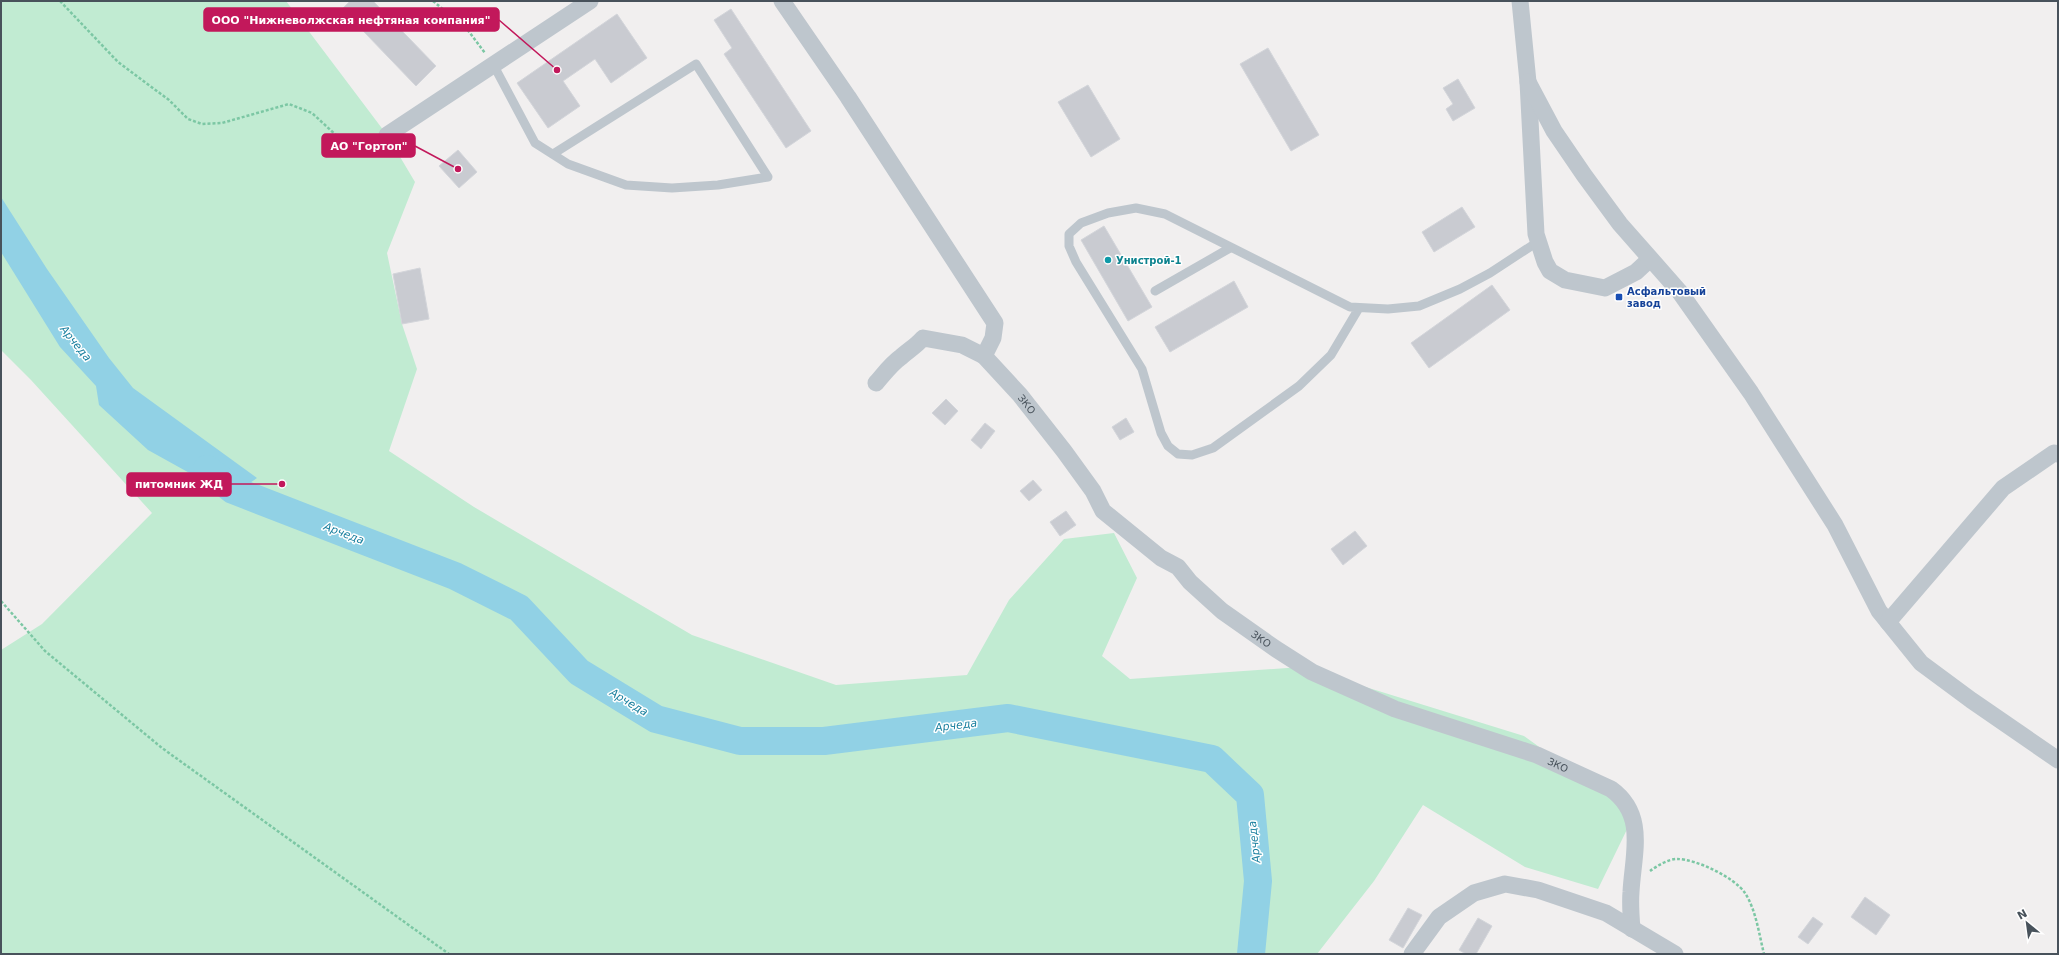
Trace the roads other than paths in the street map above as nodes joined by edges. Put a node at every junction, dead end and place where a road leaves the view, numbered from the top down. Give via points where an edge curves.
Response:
1 (590, 1) edge
2 (782, 1) edge
3 (1520, 1) edge
4 (493, 64) junction
5 (1528, 82) junction
6 (387, 135) road end
7 (553, 154) junction
8 (1539, 241) junction
9 (1230, 248) junction
10 (1650, 259) junction
11 (1155, 291) dead end
12 (1359, 308) junction
13 (984, 356) junction
14 (876, 383) dead end
15 (2058, 454) edge
16 (1888, 622) junction
17 (2058, 760) edge
18 (1632, 929) junction
19 (1412, 954) edge
20 (1675, 954) edge

1 - 4 street
2 - 13 street via 848,97 995,324 993,338
3 - 5 street
4 - 6 street
4 - 7 lane via 535,143
5 - 8 street via 1536,234
5 - 10 street via 1554,131 1579,168 1620,224
7 - 7 lane via 696,64 768,177 718,186 672,188 626,185 568,164
8 - 10 street via 1550,271 1566,280 1605,288 1636,272
8 - 12 lane via 1490,273 1419,306
9 - 11 lane
9 - 12 lane via 1327,297
9 - 12 lane via 1165,214 1136,208 1108,213 1081,223 1069,234 1069,246 1076,262 1142,369 1161,432 1168,446 1178,454 1192,455 1213,448 1299,386 1331,355
10 - 16 street via 1679,292 1751,393 1834,525 1879,611
13 - 14 street, ЗКО via 962,345 923,338 888,368
13 - 18 street, ЗКО via 1020,395 1064,451 1093,491 1103,511 1161,558 1178,567 1190,582 1222,611 1254,635 1312,672 1395,709 1537,755 1587,776 1620,795 1635,825 1636,843 1631,892
15 - 16 street via 2054,453 2003,488
16 - 17 street via 1921,663
18 - 19 street via 1606,913 1538,890 1505,884 1474,893 1440,917
18 - 20 street

